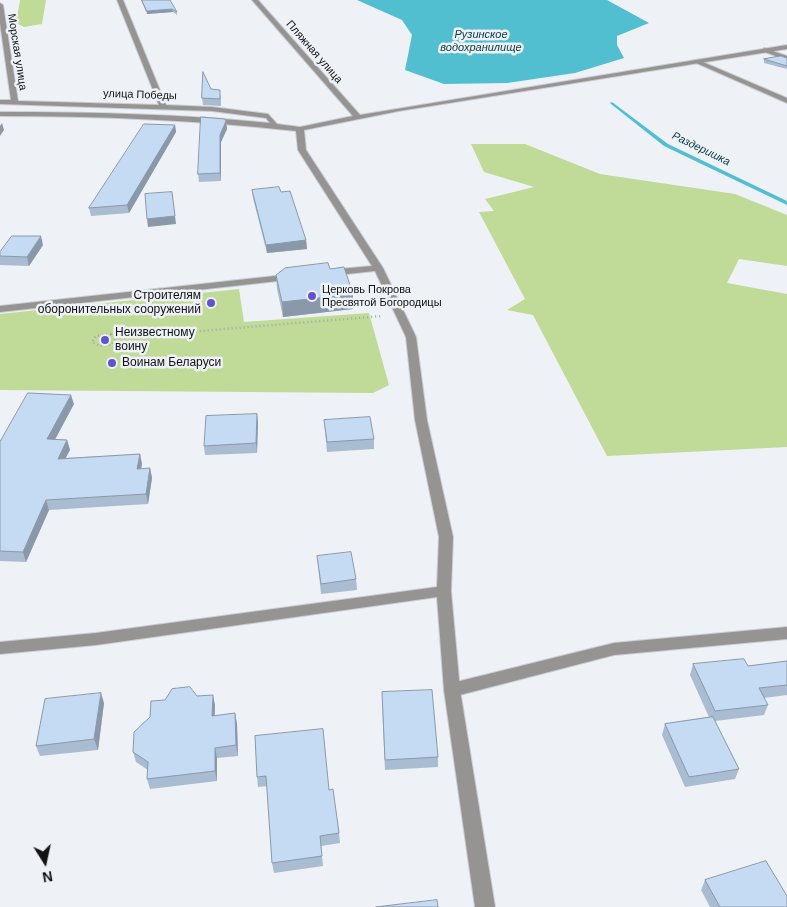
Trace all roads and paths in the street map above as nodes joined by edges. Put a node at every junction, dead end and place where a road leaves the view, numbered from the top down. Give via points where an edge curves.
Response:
1 (120, 0) edge
2 (255, 0) edge
3 (0, 5) edge
4 (787, 47) edge
5 (764, 50) junction
6 (787, 58) edge
7 (696, 61) junction
8 (787, 100) edge
9 (0, 102) edge
10 (15, 102) junction
11 (164, 108) junction
12 (0, 114) edge
13 (358, 117) junction
14 (275, 126) junction
15 (300, 129) junction
16 (378, 268) junction
17 (320, 274) edge
18 (300, 276) edge
19 (0, 310) edge
20 (400, 315) junction
21 (116, 338) junction
22 (444, 590) junction
23 (787, 632) edge
24 (0, 648) edge
25 (452, 690) junction
26 (485, 907) edge

1 - 11 street
2 - 13 street, Пляжная улица
3 - 10 street, Морская улица
4 - 5 street
5 - 6 street
5 - 7 street
7 - 8 street
7 - 13 street
9 - 10 street, улица Победы
10 - 11 street, улица Победы
11 - 14 street, улица Победы via 212,108 268,116
12 - 14 street via 146,116
13 - 15 street
14 - 15 street
15 - 16 street via 302,150
16 - 17 street
16 - 20 street
18 - 19 street
20 - 21 path
20 - 22 street via 411,337 421,420 446,537
21 - 21 path via 104,334 92,340 96,346 104,346 112,344
22 - 24 street via 96,639
22 - 25 street
23 - 25 street via 614,649
25 - 26 street

